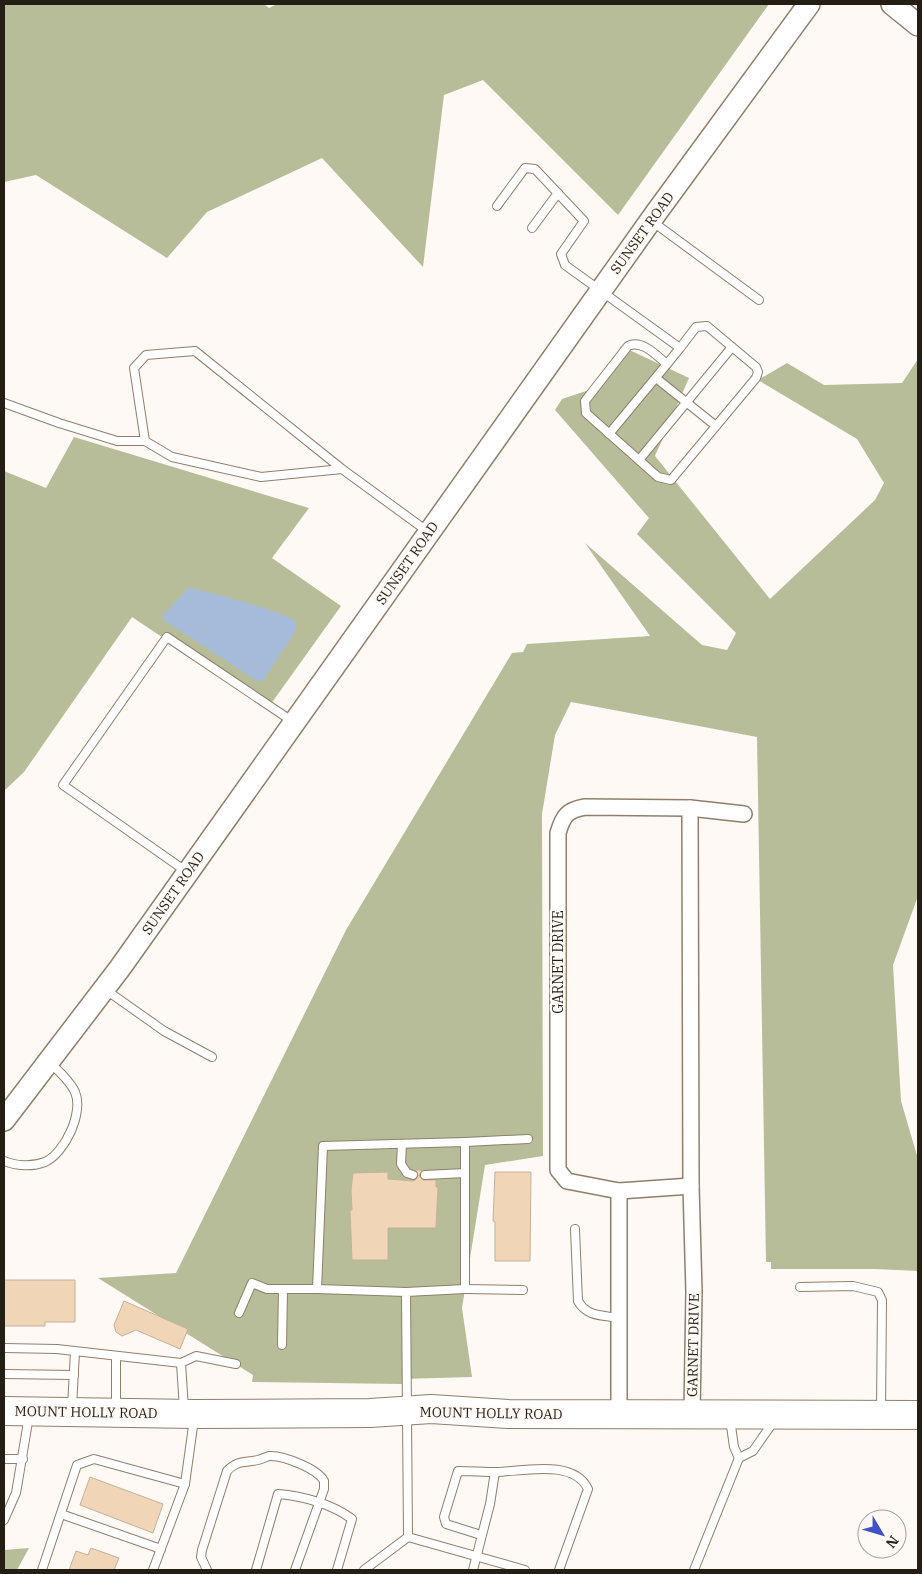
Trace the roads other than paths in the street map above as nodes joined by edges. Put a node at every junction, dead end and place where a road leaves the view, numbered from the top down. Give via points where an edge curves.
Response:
1 (809, 4) edge
2 (892, 4) edge
3 (918, 25) edge
4 (558, 193) junction
5 (496, 206) dead end
6 (651, 220) junction
7 (532, 228) dead end
8 (601, 291) junction
9 (759, 300) dead end
10 (732, 347) junction
11 (680, 348) junction
12 (667, 364) junction
13 (656, 378) junction
14 (4, 403) edge
15 (686, 403) junction
16 (716, 426) junction
17 (609, 434) junction
18 (145, 441) junction
19 (638, 460) junction
20 (342, 469) junction
21 (429, 532) junction
22 (294, 722) junction
23 (690, 808) junction
24 (744, 814) dead end
25 (187, 872) junction
26 (104, 989) junction
27 (212, 1057) dead end
28 (49, 1062) junction
29 (4, 1120) edge
30 (528, 1139) dead end
31 (465, 1142) junction
32 (402, 1144) junction
33 (4, 1161) edge
34 (465, 1173) junction
35 (413, 1175) dead end
36 (424, 1175) dead end
37 (691, 1186) junction
38 (619, 1191) junction
39 (575, 1229) dead end
40 (800, 1287) dead end
41 (317, 1289) junction
42 (282, 1290) junction
43 (465, 1290) junction
44 (523, 1290) dead end
45 (406, 1292) junction
46 (238, 1313) dead end
47 (619, 1318) junction
48 (282, 1345) dead end
49 (4, 1348) edge
50 (75, 1352) junction
51 (116, 1357) junction
52 (181, 1364) junction
53 (236, 1364) dead end
54 (4, 1374) edge
55 (74, 1376) junction
56 (17, 1411) edge
57 (72, 1412) junction
58 (116, 1412) junction
59 (405, 1412) junction
60 (692, 1413) junction
61 (189, 1414) junction
62 (619, 1414) junction
63 (730, 1415) junction
64 (881, 1415) junction
65 (918, 1415) edge
66 (778, 1416) junction
67 (739, 1458) junction
68 (4, 1459) edge
69 (23, 1459) junction
70 (495, 1472) junction
71 (185, 1484) junction
72 (319, 1503) junction
73 (61, 1514) junction
74 (4, 1520) edge
75 (481, 1535) junction
76 (408, 1537) junction
77 (161, 1549) junction
78 (477, 1556) junction
79 (513, 1569) edge
80 (42, 1570) edge
81 (154, 1570) edge
82 (207, 1570) edge
83 (256, 1570) edge
84 (295, 1570) edge
85 (338, 1570) edge
86 (364, 1570) edge
87 (473, 1570) edge
88 (525, 1570) edge
89 (559, 1570) edge
90 (694, 1570) edge

1 - 6 street, SUNSET ROAD
2 - 3 street
4 - 5 lane via 535,169 525,168
4 - 7 lane
4 - 8 lane via 584,221 561,254 565,265
6 - 8 street, SUNSET ROAD
6 - 9 lane
8 - 11 lane
8 - 21 street, SUNSET ROAD
10 - 11 lane via 707,326 700,325
10 - 15 lane
10 - 16 lane via 758,372
11 - 12 lane
12 - 13 lane
12 - 17 lane via 640,344 628,346 585,401 586,414
13 - 15 lane
13 - 17 lane
14 - 18 lane via 117,441
15 - 16 lane
15 - 19 lane
16 - 19 lane via 671,480 658,477
17 - 19 lane
18 - 20 lane via 172,456 261,478
18 - 20 lane via 134,368 146,355 195,351
20 - 21 lane
21 - 22 street, SUNSET ROAD
22 - 25 street, SUNSET ROAD
22 - 25 lane via 166,637 63,785
23 - 24 street, GARNET DRIVE
23 - 37 street, GARNET DRIVE
23 - 38 street, GARNET DRIVE via 585,807 568,812 558,833 558,1170 567,1182
25 - 26 street, SUNSET ROAD
26 - 27 lane via 164,1031
26 - 28 street, SUNSET ROAD
28 - 29 street, SUNSET ROAD
28 - 33 lane via 75,1092 76,1122 60,1148 47,1161 32,1165
30 - 31 lane
31 - 32 lane
31 - 34 lane
32 - 35 lane via 402,1164 407,1173
32 - 41 lane via 323,1146
34 - 36 lane
34 - 43 lane
37 - 38 street, GARNET DRIVE
37 - 60 street, GARNET DRIVE
38 - 47 street
39 - 47 lane via 578,1301 590,1314
40 - 64 lane via 853,1286 878,1292 882,1300
41 - 42 lane
41 - 45 lane
42 - 46 lane via 266,1290 252,1283
42 - 48 lane
43 - 44 lane
43 - 45 lane
45 - 59 lane
47 - 62 street
49 - 50 lane
50 - 51 lane
50 - 55 lane
51 - 52 lane
51 - 58 lane
52 - 53 lane via 196,1356
52 - 61 lane
54 - 55 lane
55 - 57 lane
56 - 57 highway, MOUNT HOLLY ROAD
56 - 69 lane
57 - 58 highway, MOUNT HOLLY ROAD
58 - 61 highway, MOUNT HOLLY ROAD
59 - 61 highway, MOUNT HOLLY ROAD
59 - 62 highway, MOUNT HOLLY ROAD via 431,1409 508,1414
59 - 76 lane
60 - 62 highway, MOUNT HOLLY ROAD
60 - 63 highway, MOUNT HOLLY ROAD
61 - 71 lane
63 - 66 highway, MOUNT HOLLY ROAD
63 - 67 lane via 734,1447
64 - 65 highway, MOUNT HOLLY ROAD
64 - 66 highway, MOUNT HOLLY ROAD
66 - 67 lane via 753,1451
67 - 90 lane
68 - 69 lane
69 - 74 lane via 16,1494
70 - 75 lane
70 - 75 lane via 458,1471 444,1517 446,1524
70 - 89 lane via 561,1471 584,1482 588,1489
71 - 73 lane via 94,1459 77,1465
71 - 77 lane
72 - 82 lane via 324,1481 314,1470 269,1456 233,1464 223,1480 202,1550 201,1557
72 - 83 lane via 295,1495 278,1494
72 - 84 lane
72 - 85 lane via 352,1519
73 - 77 lane
73 - 80 lane
75 - 78 lane
76 - 78 lane
76 - 86 lane
77 - 81 lane
78 - 79 lane
78 - 87 lane
79 - 88 lane

